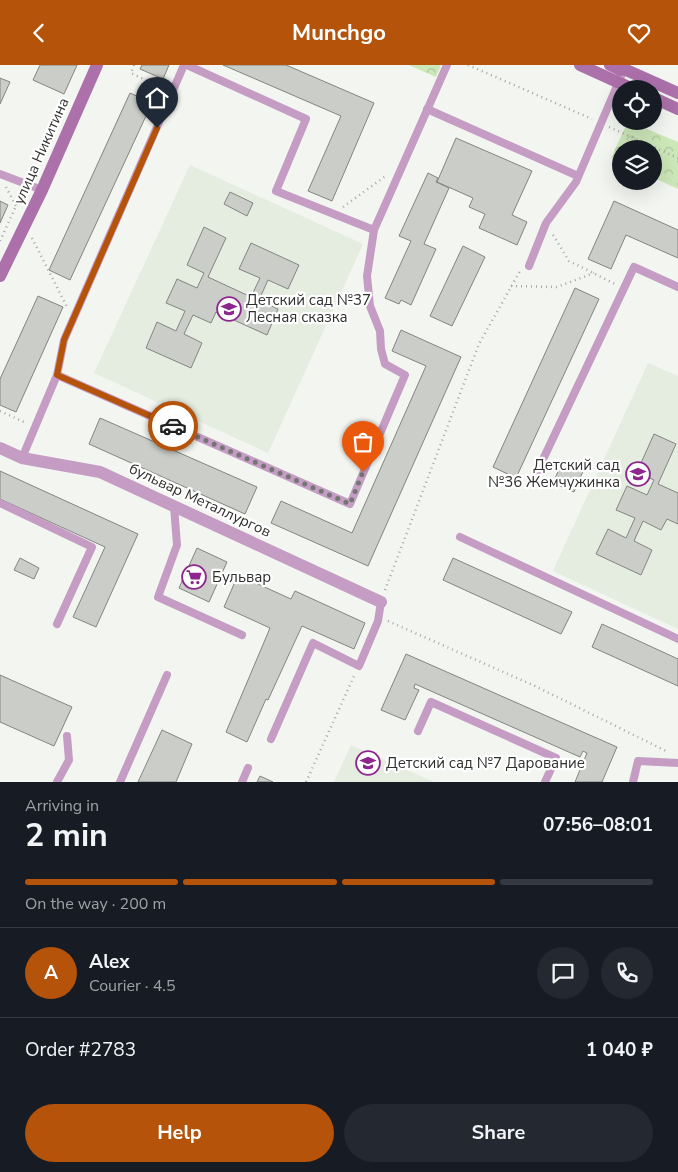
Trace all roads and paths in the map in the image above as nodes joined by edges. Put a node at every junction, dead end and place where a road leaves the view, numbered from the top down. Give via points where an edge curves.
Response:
1 (97, 65) edge
2 (134, 65) edge
3 (186, 65) edge
4 (447, 65) edge
5 (468, 65) edge
6 (580, 65) edge
7 (610, 65) edge
8 (625, 67) edge
9 (613, 80) edge
10 (621, 80) edge
11 (172, 93) junction
12 (678, 93) edge
13 (612, 99) edge
14 (662, 102) edge
15 (63, 108) dead end
16 (427, 109) junction
17 (678, 109) edge
18 (600, 123) junction
19 (678, 158) edge
20 (404, 163) junction
21 (0, 174) edge
22 (578, 175) junction
23 (4, 182) dead end
24 (26, 185) junction
25 (42, 190) junction
26 (16, 206) junction
27 (334, 214) junction
28 (546, 223) junction
29 (25, 224) junction
30 (374, 230) junction
31 (0, 241) edge
32 (529, 266) dead end
33 (520, 270) dead end
34 (594, 273) junction
35 (0, 276) edge
36 (512, 286) junction
37 (678, 287) edge
38 (624, 288) junction
39 (73, 318) junction
40 (57, 375) junction
41 (0, 411) edge
42 (35, 427) junction
43 (0, 448) edge
44 (22, 458) junction
45 (537, 472) dead end
46 (0, 503) edge
47 (174, 506) junction
48 (460, 537) dead end
49 (381, 602) junction
50 (57, 624) dead end
51 (242, 635) dead end
52 (678, 639) edge
53 (359, 665) junction
54 (168, 675) dead end
55 (418, 731) dead end
56 (67, 736) dead end
57 (271, 739) dead end
58 (669, 753) dead end
59 (678, 764) edge
60 (248, 768) dead end
61 (57, 782) edge
62 (120, 782) edge
63 (242, 782) edge
64 (306, 782) edge
65 (545, 782) edge
66 (633, 782) edge

1 - 25 street, улица Никитина
2 - 11 path via 131,73
3 - 11 lane
3 - 27 lane via 306,119 276,191
4 - 16 lane
5 - 18 path
6 - 9 street
7 - 8 street via 620,70
8 - 10 lane
8 - 12 street
11 - 39 lane
13 - 18 lane
14 - 17 street
15 - 24 path
16 - 20 lane
16 - 22 lane
18 - 19 path
18 - 22 lane
20 - 27 path
20 - 30 lane
21 - 24 lane
22 - 28 lane
23 - 26 path
24 - 25 lane
24 - 26 path
25 - 29 street, улица Никитина
26 - 29 path
26 - 31 path
27 - 30 lane
28 - 32 lane
28 - 34 path via 569,261
29 - 35 street, улица Никитина
29 - 39 path
30 - 40 lane via 367,276 370,306 380,331 385,364 405,375 350,504
33 - 36 path
34 - 36 path via 557,287
34 - 38 path
36 - 49 path via 479,344
37 - 38 lane via 634,267
38 - 45 lane
39 - 40 lane via 64,340
40 - 42 lane
41 - 42 path
42 - 44 lane
43 - 44 street, бульвар Металлургов
44 - 47 street, бульвар Металлургов via 100,472
46 - 50 lane via 92,547
47 - 49 street, бульвар Металлургов
47 - 51 lane via 177,545 158,597
48 - 52 lane
49 - 53 lane via 378,621
49 - 58 path via 389,623 535,686
53 - 57 lane via 313,643
53 - 64 path
54 - 62 lane
55 - 65 lane via 431,702 556,759
56 - 61 lane via 68,760
59 - 66 lane via 638,761
60 - 63 lane

